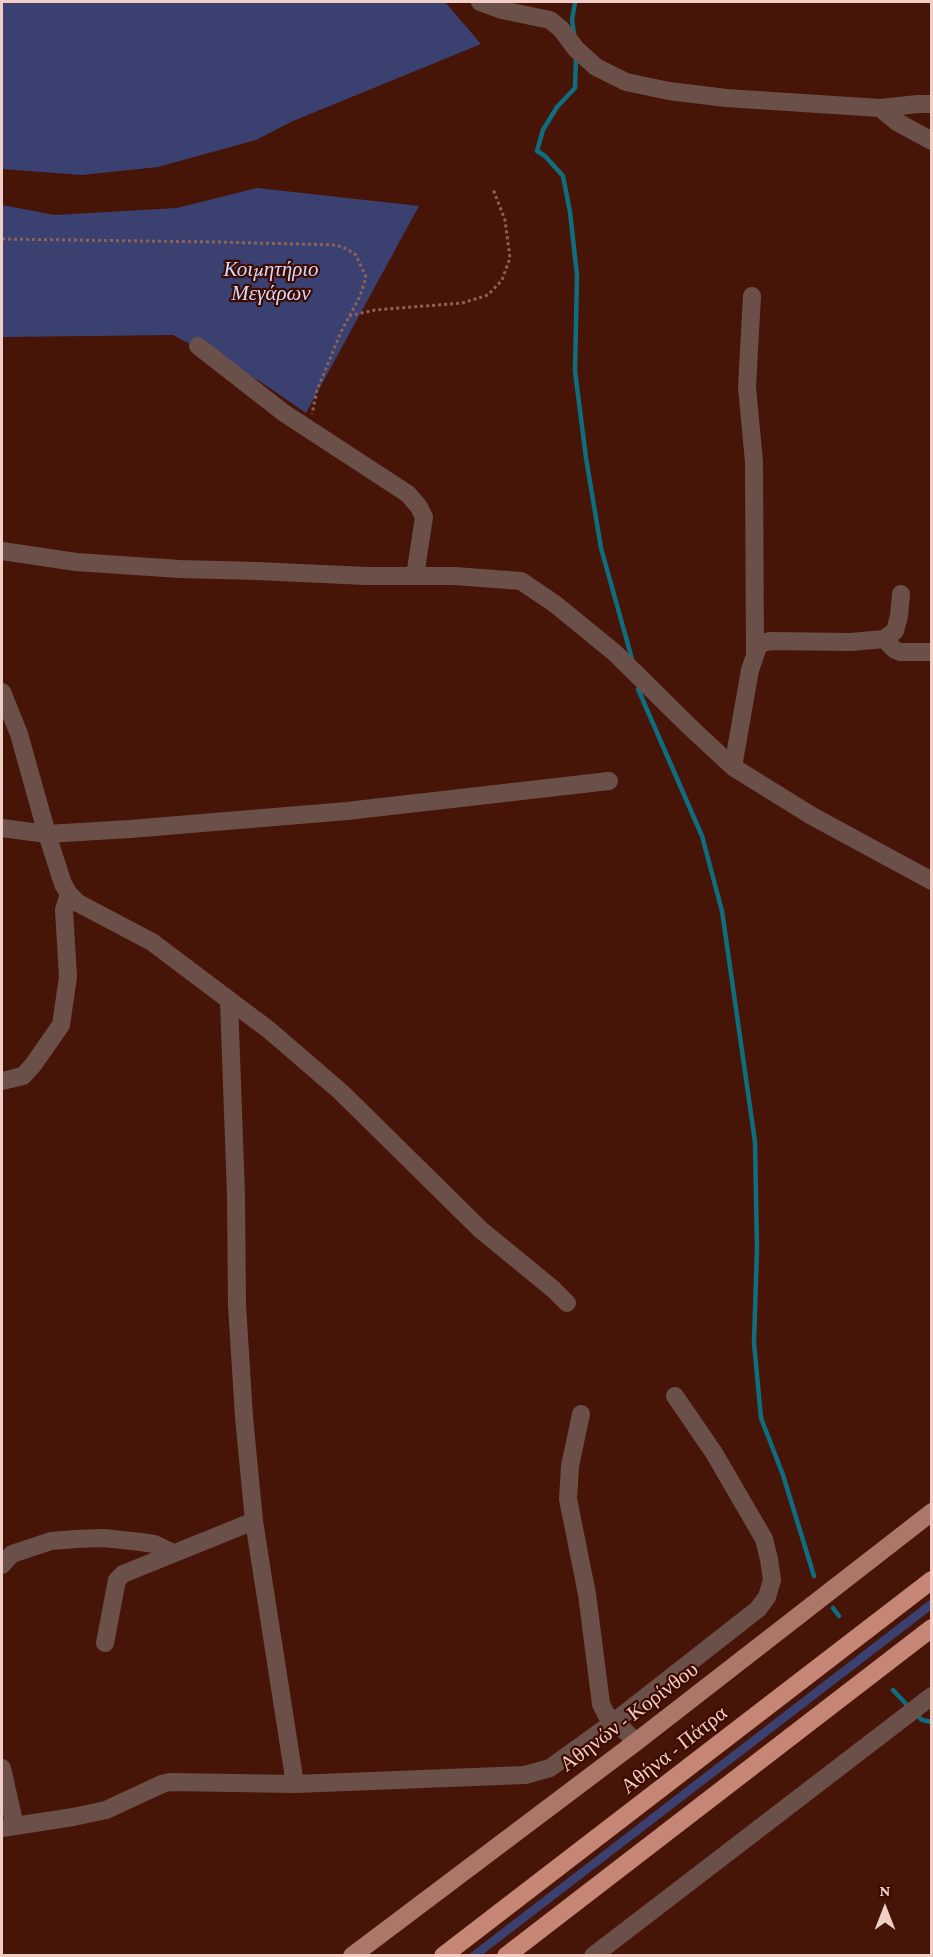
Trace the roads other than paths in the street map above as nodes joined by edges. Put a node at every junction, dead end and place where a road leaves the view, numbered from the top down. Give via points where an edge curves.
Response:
1 (480, 2) edge
2 (932, 104) edge
3 (880, 108) junction
4 (932, 141) edge
5 (752, 296) dead end
6 (198, 346) dead end
7 (2, 551) edge
8 (415, 576) junction
9 (901, 594) dead end
10 (884, 639) junction
11 (932, 652) edge
12 (755, 654) junction
13 (2, 692) edge
14 (734, 767) junction
15 (609, 781) dead end
16 (2, 828) edge
17 (47, 834) junction
18 (931, 880) edge
19 (69, 894) junction
20 (229, 1000) junction
21 (2, 1081) edge
22 (567, 1303) dead end
23 (675, 1396) dead end
24 (581, 1414) dead end
25 (932, 1512) edge
26 (254, 1521) junction
27 (173, 1553) junction
28 (2, 1565) edge
29 (932, 1580) edge
30 (932, 1628) edge
31 (105, 1643) dead end
32 (928, 1699) edge
33 (615, 1721) junction
34 (636, 1742) junction
35 (2, 1768) edge
36 (295, 1784) junction
37 (8, 1827) edge
38 (352, 1956) edge
39 (443, 1956) edge
40 (506, 1956) edge
41 (593, 1956) edge

1 - 3 street via 550,20 596,67 627,82 715,97
2 - 3 street
3 - 4 street
5 - 12 street via 747,387 754,462
6 - 8 street via 284,413 408,494 424,517
7 - 8 street via 99,564 180,569
8 - 14 street via 521,581 615,653
9 - 10 street via 895,631
10 - 11 street via 900,652
10 - 12 street via 770,641 759,644
12 - 14 street
13 - 17 street via 19,734
14 - 18 street via 812,816
15 - 17 street via 347,811
16 - 17 street
17 - 19 street
19 - 20 street via 78,903 153,942
19 - 21 street via 64,910 68,977 61,1025 23,1076
20 - 22 street via 341,1092 482,1230
20 - 26 street via 237,1305
23 - 33 street via 764,1539 772,1580 758,1609
24 - 33 street via 570,1466 568,1499 587,1594 601,1704
25 - 34 main road, Αθηνών - Κορίνθου
26 - 27 street
26 - 36 street
27 - 28 street via 141,1542 76,1539 51,1541 12,1554
27 - 31 street via 117,1580
29 - 39 highway, Αθήνα - Πάτρα
30 - 40 highway
32 - 41 street
33 - 34 street
33 - 36 street via 550,1768 537,1773
34 - 38 main road, Αθηνών - Κορίνθου
35 - 37 street
36 - 37 street via 170,1782 106,1810

